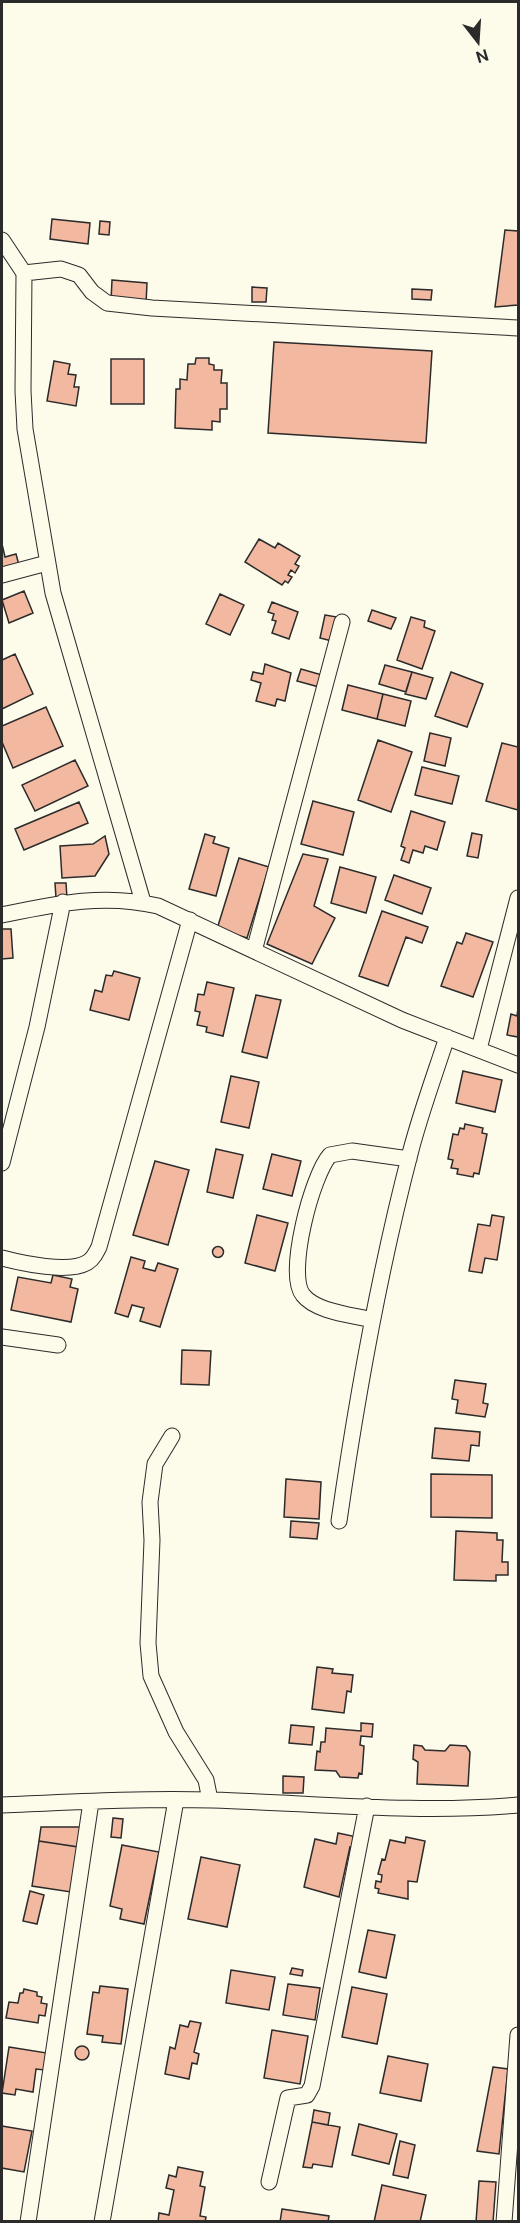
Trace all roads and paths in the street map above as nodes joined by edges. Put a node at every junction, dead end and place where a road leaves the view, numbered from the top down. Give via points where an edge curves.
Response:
1 (2, 240) edge
2 (24, 273) junction
3 (519, 328) edge
4 (47, 563) junction
5 (2, 575) edge
6 (342, 622) dead end
7 (519, 898) edge
8 (63, 902) junction
9 (143, 902) junction
10 (2, 915) edge
11 (190, 920) junction
12 (254, 951) junction
13 (447, 1037) junction
14 (479, 1048) junction
15 (519, 1065) edge
16 (408, 1159) junction
17 (2, 1163) edge
18 (2, 1258) edge
19 (372, 1320) junction
20 (2, 1336) edge
21 (58, 1345) dead end
22 (171, 1436) dead end
23 (339, 1521) dead end
24 (176, 1800) junction
25 (210, 1800) junction
26 (91, 1802) junction
27 (2, 1805) edge
28 (519, 1805) edge
29 (367, 1806) junction
30 (519, 2035) edge
31 (269, 2182) dead end
32 (28, 2222) edge
33 (102, 2222) edge
34 (504, 2222) edge

1 - 2 street
2 - 3 street via 61,269 79,275 107,303 152,308
2 - 4 street via 25,429
4 - 5 street
4 - 9 street via 64,639
6 - 12 street
7 - 14 street
8 - 9 street via 96,898
8 - 10 street
8 - 17 street via 38,1027
9 - 11 street
11 - 12 street
11 - 18 street via 99,1247 88,1262 78,1266
12 - 13 street
13 - 14 street
13 - 16 street
14 - 15 street
16 - 19 street
16 - 19 street via 352,1151 330,1155 310,1203 299,1249 297,1275 304,1298 322,1307
19 - 23 street
20 - 21 street
22 - 25 street via 155,1464 150,1502 151,1676 176,1732 206,1780
24 - 25 street
24 - 26 street
24 - 33 street
25 - 29 street
26 - 27 street
26 - 32 street
28 - 29 street
29 - 31 street via 312,2086 307,2094 288,2098
30 - 34 street

